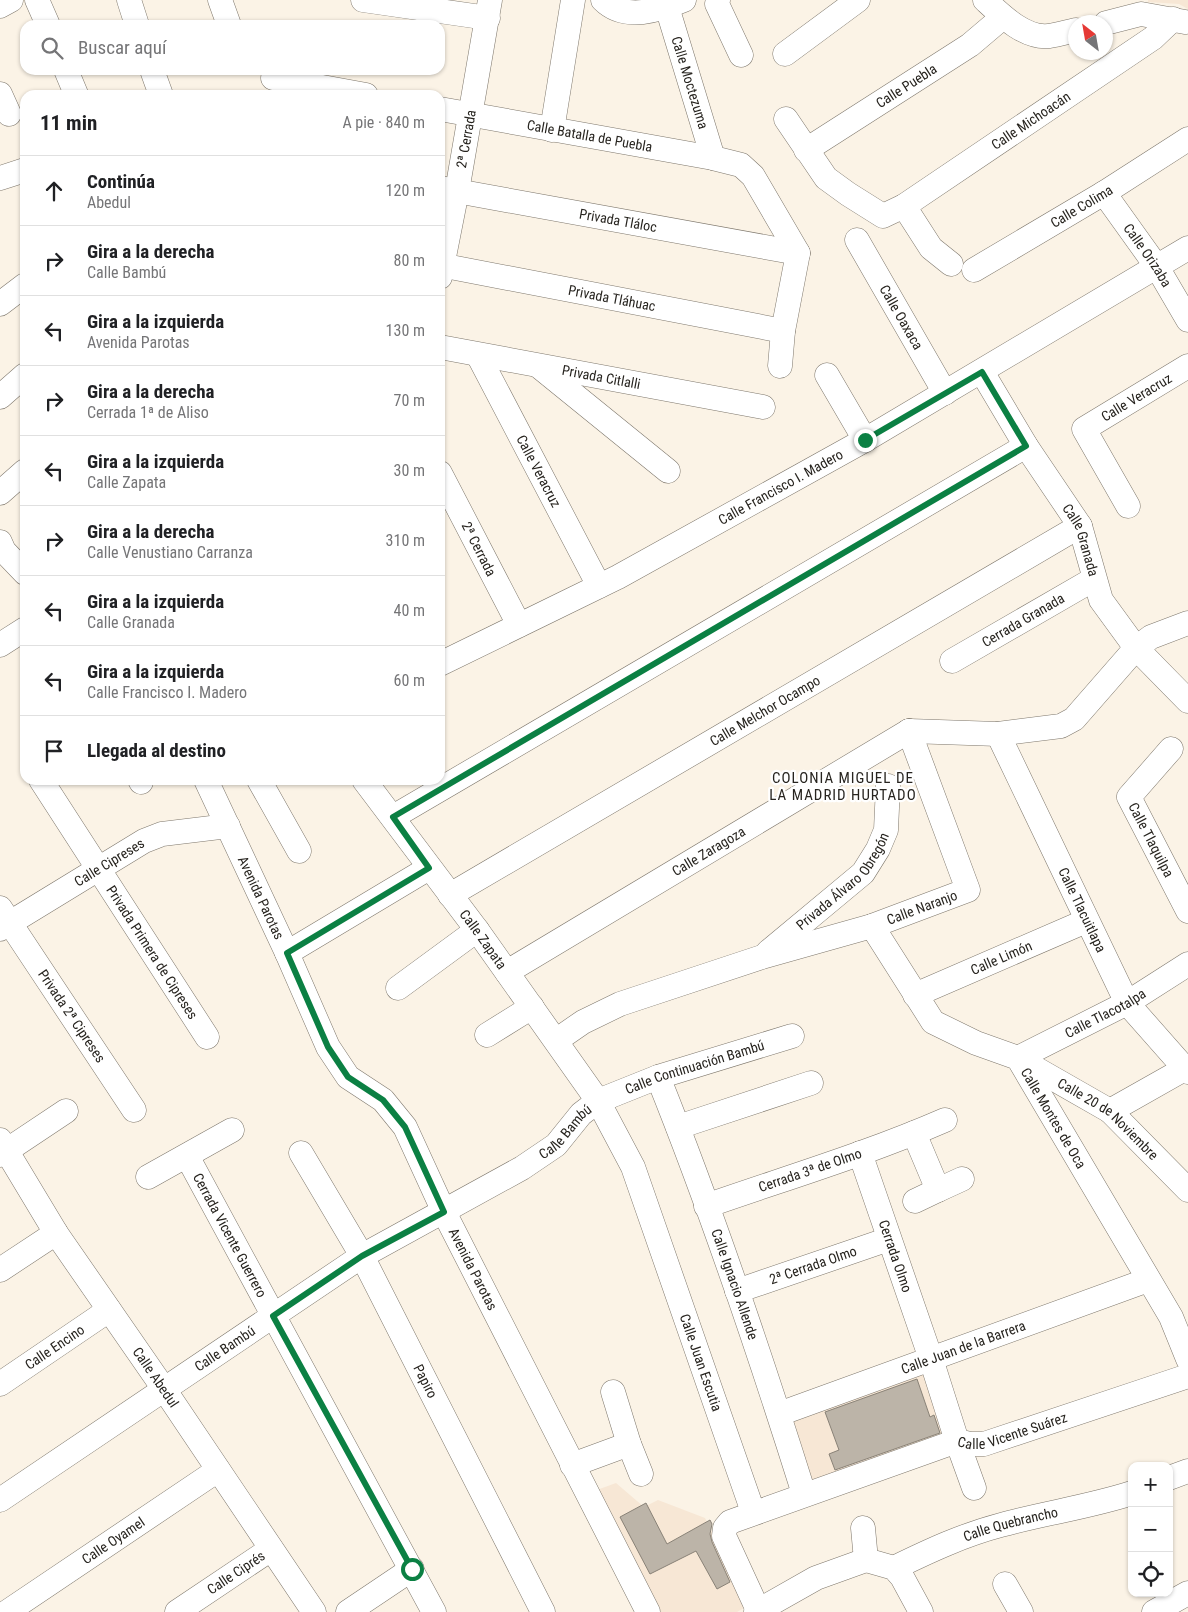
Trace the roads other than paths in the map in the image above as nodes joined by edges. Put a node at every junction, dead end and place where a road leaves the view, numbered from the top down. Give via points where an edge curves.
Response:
1 (11, 0) edge
2 (37, 0) edge
3 (129, 0) edge
4 (220, 0) edge
5 (363, 0) edge
6 (572, 0) edge
7 (603, 0) edge
8 (718, 0) edge
9 (858, 0) edge
10 (985, 0) edge
11 (675, 4) edge
12 (0, 6) edge
13 (1139, 7) edge
14 (489, 9) edge
15 (1003, 17) junction
16 (46, 20) edge
17 (136, 20) edge
18 (227, 20) edge
19 (1113, 20) edge
20 (1181, 21) edge
21 (1068, 32) edge
22 (786, 54) dead end
23 (741, 56) dead end
24 (68, 75) edge
25 (154, 75) edge
26 (273, 78) dead end
27 (74, 90) edge
28 (159, 90) edge
29 (339, 90) edge
30 (445, 109) edge
31 (470, 114) junction
32 (786, 120) dead end
33 (552, 130) junction
34 (1188, 139) edge
35 (806, 150) junction
36 (713, 158) junction
37 (20, 172) edge
38 (0, 178) edge
39 (449, 189) edge
40 (1104, 193) junction
41 (893, 211) junction
42 (445, 229) edge
43 (857, 240) dead end
44 (1188, 248) edge
45 (798, 253) junction
46 (952, 264) dead end
47 (1157, 268) junction
48 (445, 270) edge
49 (974, 270) dead end
50 (20, 289) edge
51 (0, 304) edge
52 (1188, 320) edge
53 (783, 331) junction
54 (445, 348) edge
55 (478, 355) junction
56 (538, 366) junction
57 (780, 366) dead end
58 (1188, 366) edge
59 (982, 372) junction
60 (826, 375) dead end
61 (20, 379) edge
62 (945, 393) junction
63 (0, 397) edge
64 (763, 406) dead end
65 (865, 440) junction
66 (1026, 446) junction
67 (668, 471) dead end
68 (20, 476) edge
69 (445, 483) edge
70 (0, 493) edge
71 (1128, 506) dead end
72 (1080, 526) junction
73 (0, 542) edge
74 (20, 568) edge
75 (1094, 579) junction
76 (600, 586) junction
77 (1188, 622) edge
78 (519, 626) junction
79 (20, 632) edge
80 (0, 644) edge
81 (1136, 648) junction
82 (952, 661) dead end
83 (445, 662) edge
84 (1188, 701) edge
85 (909, 732) junction
86 (998, 734) junction
87 (1171, 749) dead end
88 (44, 785) edge
89 (208, 785) edge
90 (262, 785) edge
91 (368, 785) edge
92 (888, 786) dead end
93 (393, 817) junction
94 (228, 826) junction
95 (299, 851) dead end
96 (429, 868) junction
97 (97, 869) junction
98 (450, 895) junction
99 (1188, 911) edge
100 (3, 920) edge
101 (1086, 921) junction
102 (872, 926) junction
103 (477, 930) junction
104 (287, 953) junction
105 (762, 957) junction
106 (1188, 964) edge
107 (507, 972) junction
108 (398, 988) dead end
109 (915, 995) junction
110 (1127, 1003) junction
111 (532, 1007) junction
112 (487, 1035) dead end
113 (792, 1036) dead end
114 (207, 1037) dead end
115 (557, 1040) junction
116 (1018, 1058) junction
117 (1187, 1069) edge
118 (658, 1077) junction
119 (811, 1083) dead end
120 (598, 1101) junction
121 (134, 1110) dead end
122 (66, 1111) dead end
123 (1110, 1111) junction
124 (945, 1120) dead end
125 (678, 1127) junction
126 (232, 1130) dead end
127 (914, 1133) junction
128 (2, 1149) edge
129 (301, 1153) dead end
130 (860, 1153) junction
131 (187, 1156) junction
132 (148, 1178) dead end
133 (962, 1179) dead end
134 (938, 1190) junction
135 (1188, 1190) edge
136 (915, 1200) dead end
137 (706, 1206) junction
138 (444, 1212) junction
139 (56, 1233) junction
140 (889, 1239) junction
141 (362, 1256) junction
142 (0, 1270) edge
143 (1148, 1280) junction
144 (737, 1291) junction
145 (110, 1310) junction
146 (273, 1316) junction
147 (1188, 1358) edge
148 (931, 1359) junction
149 (1188, 1376) edge
150 (0, 1384) edge
151 (164, 1389) junction
152 (614, 1392) dead end
153 (779, 1414) junction
154 (957, 1441) junction
155 (629, 1444) junction
156 (572, 1465) junction
157 (218, 1470) junction
158 (1188, 1471) edge
159 (641, 1474) dead end
160 (1173, 1477) edge
161 (974, 1488) dead end
162 (804, 1494) junction
163 (1128, 1494) edge
164 (0, 1500) edge
165 (753, 1512) junction
166 (863, 1528) dead end
167 (271, 1549) junction
168 (866, 1560) junction
169 (894, 1568) junction
170 (412, 1569) junction
171 (1005, 1584) dead end
172 (1188, 1593) edge
173 (757, 1611) edge
174 (7, 1612) edge
175 (177, 1612) edge
176 (314, 1612) edge
177 (348, 1612) edge
178 (434, 1612) edge
179 (543, 1612) edge
180 (648, 1612) edge
181 (921, 1612) edge
182 (1021, 1612) edge
183 (1154, 1612) edge

1 - 12 street
2 - 16 street
3 - 17 street
4 - 18 street
5 - 14 street
6 - 33 street
7 - 11 street via 626,12 648,12
8 - 23 street
9 - 22 street
10 - 15 street
11 - 36 street, Calle Moctezuma
13 - 19 street
13 - 20 street
14 - 31 street, 2ª Cerrada
15 - 21 street via 1028,32 1047,36
15 - 35 street, Calle Puebla via 970,45
20 - 41 street, Calle Michoacán
24 - 27 street
25 - 28 street
26 - 29 street
30 - 31 street, Calle Batalla de Puebla
31 - 33 street, Calle Batalla de Puebla
31 - 39 street, 2ª Cerrada
32 - 35 street
33 - 36 street, Calle Batalla de Puebla
34 - 40 street, Calle Colima
35 - 41 street via 826,178 848,194
36 - 45 street, Calle Batalla de Puebla via 741,165 753,176
37 - 38 street
39 - 42 street, 2ª Cerrada
39 - 45 street, Privada Tláloc
40 - 47 street, Calle Orizaba
40 - 49 street, Calle Colima
41 - 46 street
43 - 62 street, Calle Oaxaca
44 - 47 street, Calle Francisco I. Madero
45 - 53 street
47 - 52 street, Calle Orizaba
47 - 59 street, Calle Francisco I. Madero
48 - 53 street, Privada Tláhuac
50 - 51 street
53 - 57 street
54 - 55 street, Privada Citlalli
55 - 56 street, Privada Citlalli
55 - 76 street, Calle Veracruz
56 - 64 street, Privada Citlalli
56 - 67 street
58 - 71 street, Calle Veracruz via 1084,429
59 - 62 street, Calle Francisco I. Madero
59 - 66 street, Calle Granada
60 - 65 street
61 - 63 street
62 - 65 street, Calle Francisco I. Madero
65 - 76 street, Calle Francisco I. Madero
66 - 72 street, Calle Granada
66 - 93 street
68 - 70 street
69 - 78 street, 2ª Cerrada
72 - 75 street, Calle Granada
72 - 98 street, Calle Melchor Ocampo
73 - 74 street
75 - 81 street, Calle Granada via 1101,600
75 - 82 street, Cerrada Granada
76 - 78 street, Calle Francisco I. Madero
77 - 81 street via 1151,637
78 - 83 street, Calle Francisco I. Madero
79 - 80 street
81 - 84 street, Calle Granada
81 - 86 street via 1074,719 1061,726
85 - 86 street
85 - 102 street, Calle Naranjo via 968,890
85 - 107 street, Calle Zaragoza
86 - 101 street, Calle Tlacuitlapa
87 - 99 street, Calle Tlaquilpa via 1129,797
88 - 97 street, Privada Primera de Cipreses
89 - 94 street, Avenida Parotas
90 - 95 street
91 - 93 street, Calle Zapata
92 - 105 street, Privada Álvaro Obregón via 886,830 863,873
93 - 96 street, Calle Zapata
94 - 97 street, Calle Cipreses via 162,834
94 - 104 street, Avenida Parotas
96 - 98 street, Calle Zapata
96 - 104 street
97 - 100 street, Calle Cipreses
97 - 114 street, Privada Primera de Cipreses
98 - 103 street, Calle Zapata
100 - 121 street, Privada 2ª Cipreses
101 - 109 street, Calle Limón
101 - 110 street, Calle Tlacuitlapa
102 - 105 street, Calle Naranjo
102 - 109 street, Calle Montes de Oca
103 - 107 street, Calle Zapata
103 - 108 street
104 - 138 street, Avenida Parotas via 328,1047 348,1077 383,1100 405,1127
105 - 115 street, Calle Naranjo via 620,1004 583,1022
106 - 110 street, Calle Tlacotalpa
107 - 111 street, Calle Zapata
109 - 116 street, Calle Montes de Oca via 933,1022 976,1043
110 - 116 street, Calle Tlacotalpa
110 - 117 street, Calle Tlacuitlapa
111 - 112 street
111 - 115 street, Calle Zapata
113 - 118 street, Calle Continuación Bambú
115 - 120 street, Calle Zapata
116 - 123 street, Calle 20 de Noviembre
116 - 143 street, Calle Montes de Oca
117 - 123 street
118 - 120 street, Calle Continuación Bambú
118 - 125 street, Calle Ignacio Allende
119 - 125 street
120 - 138 street, Calle Bambú via 580,1114 556,1145
120 - 165 street, Calle Juan Escutia via 632,1167
122 - 128 street
123 - 135 street, Calle 20 de Noviembre
124 - 127 street, Cerrada 3ª de Olmo
125 - 137 street, Calle Ignacio Allende
126 - 131 street
127 - 130 street, Cerrada 3ª de Olmo
127 - 134 street
128 - 139 street, Calle Abedul
129 - 141 street, Papiro
130 - 137 street, Cerrada 3ª de Olmo
130 - 140 street, Cerrada Olmo
131 - 132 street
131 - 146 street, Cerrada Vicente Guerrero
133 - 134 street
134 - 136 street
137 - 144 street, Calle Ignacio Allende
138 - 141 street, Calle Bambú
138 - 156 street, Avenida Parotas
139 - 142 street
139 - 145 street, Calle Abedul
140 - 144 street, 2ª Cerrada Olmo
140 - 148 street, Cerrada Olmo
141 - 146 street, Calle Bambú
141 - 179 street, Papiro
143 - 147 street, Calle Montes de Oca via 1172,1316
143 - 148 street, Calle Juan de la Barrera
144 - 153 street, Calle Ignacio Allende
145 - 150 street, Calle Encino
145 - 151 street, Calle Abedul
146 - 151 street, Calle Bambú
146 - 170 street, Cerrada Vicente Guerrero
148 - 153 street, Calle Juan de la Barrera
148 - 154 street, Cerrada Olmo
149 - 154 street, Calle Vicente Suárez via 984,1444
151 - 157 street, Calle Abedul
151 - 164 street, Calle Bambú
152 - 155 street
153 - 162 street, Calle Ignacio Allende
154 - 161 street, Cerrada Olmo
154 - 162 street, Calle Vicente Suárez
155 - 156 street
155 - 159 street
156 - 180 street, Avenida Parotas
157 - 167 street, Calle Abedul
157 - 174 street, Calle Oyamel
158 - 160 street
162 - 165 street, Calle Vicente Suárez
163 - 169 street, Calle Quebrancho via 1000,1525 945,1543
165 - 173 street via 730,1522 724,1536
166 - 168 street
167 - 175 street, Calle Ciprés
167 - 176 street, Calle Abedul
168 - 169 street
168 - 173 street via 816,1578
169 - 181 street
170 - 177 street
170 - 178 street, Cerrada Vicente Guerrero
171 - 182 street
172 - 183 street

